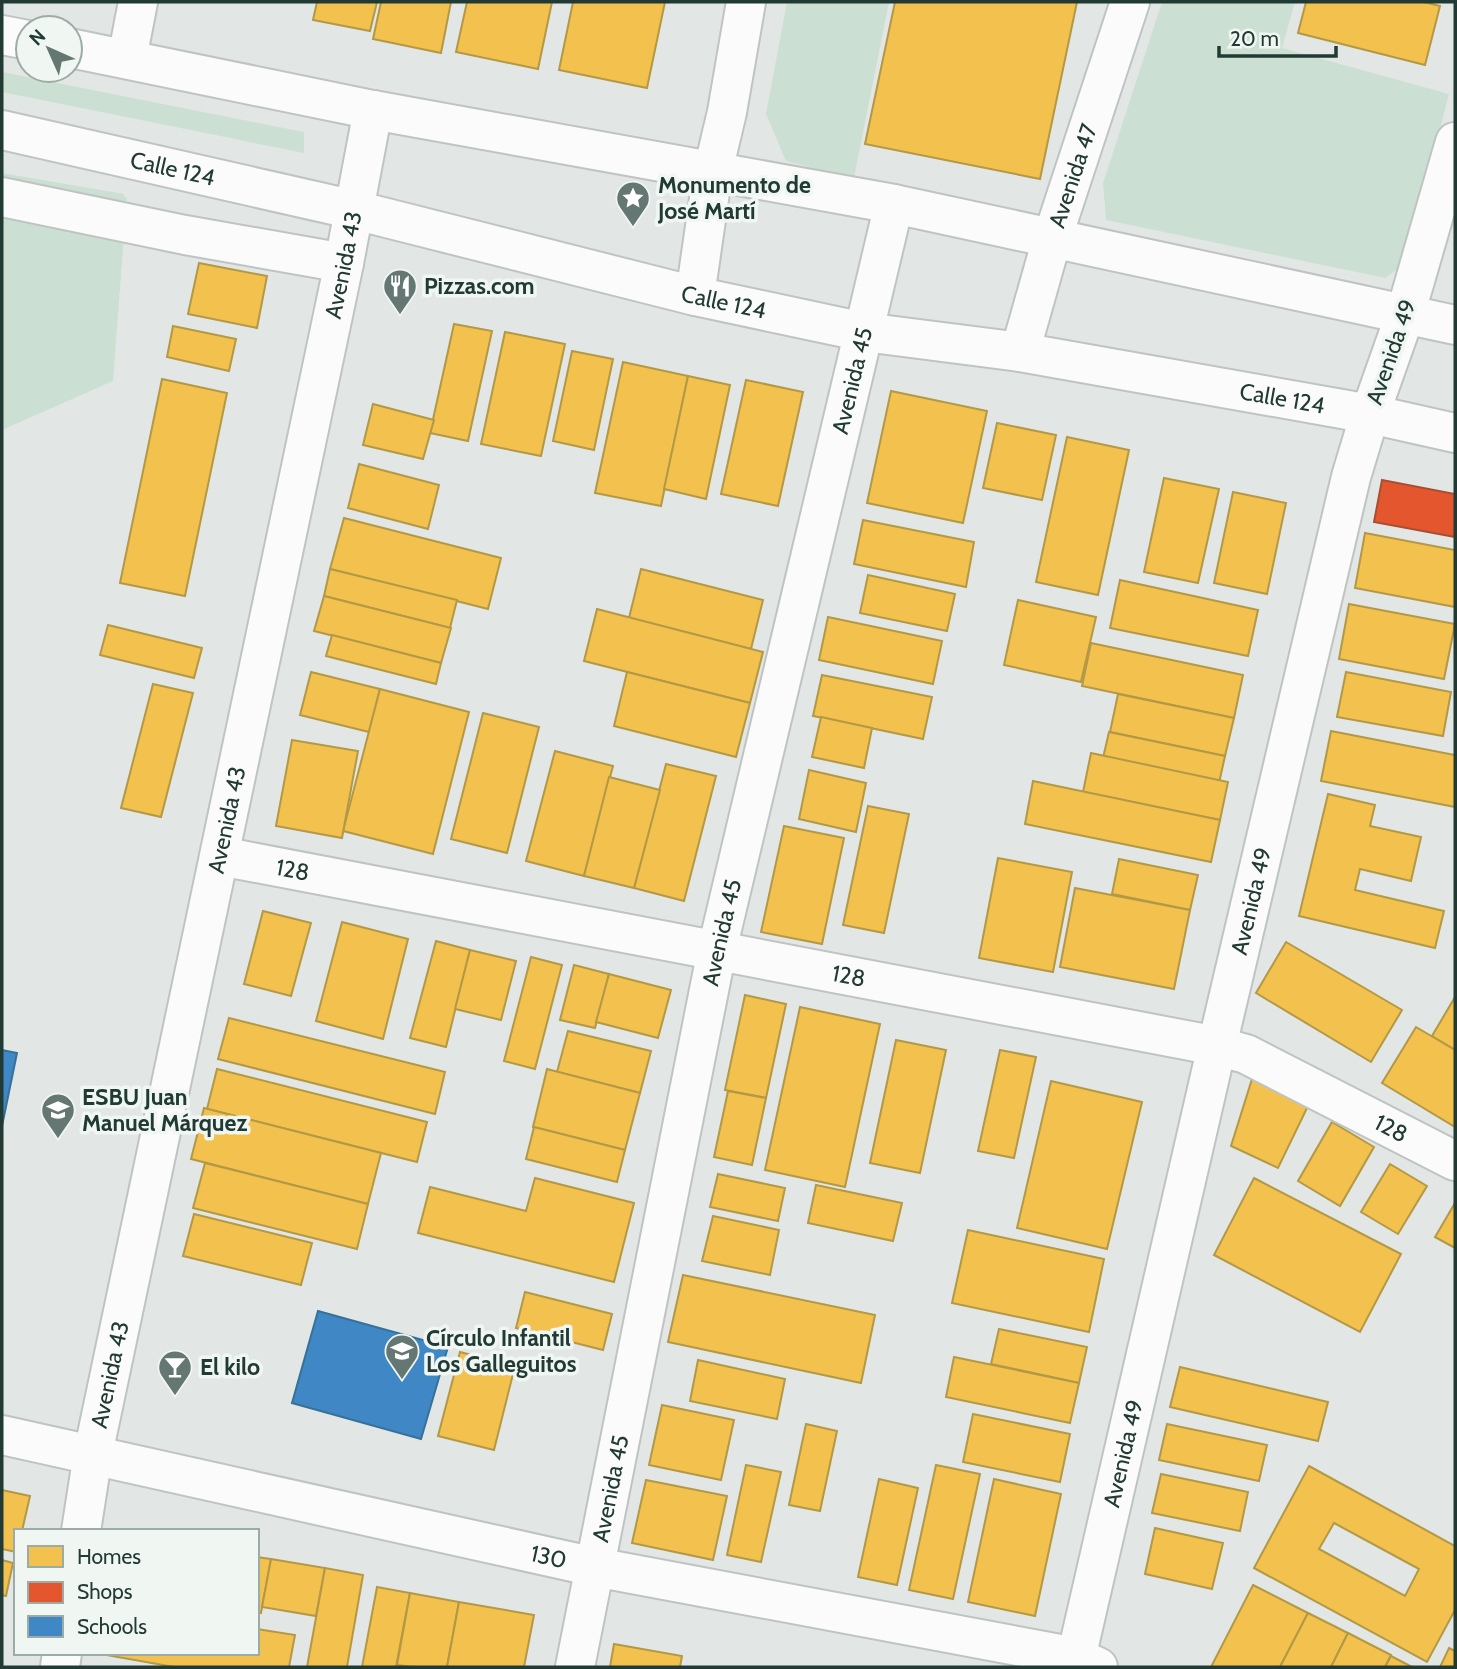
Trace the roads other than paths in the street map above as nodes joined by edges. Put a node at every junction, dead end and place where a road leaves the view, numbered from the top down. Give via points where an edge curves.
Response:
1 (138, 2) edge
2 (746, 2) edge
3 (1130, 2) edge
4 (84, 51) edge
5 (127, 59) junction
6 (373, 110) junction
7 (2, 131) edge
8 (1455, 142) edge
9 (713, 170) junction
10 (2, 197) edge
11 (894, 204) junction
12 (355, 210) junction
13 (1052, 239) junction
14 (344, 263) junction
15 (695, 296) junction
16 (1405, 315) junction
17 (1455, 325) edge
18 (863, 332) junction
19 (1020, 352) junction
20 (1370, 414) junction
21 (1455, 433) edge
22 (220, 856) junction
23 (717, 950) junction
24 (1217, 1046) junction
25 (1455, 1161) edge
26 (2, 1435) edge
27 (93, 1454) junction
28 (81, 1529) edge
29 (595, 1567) junction
30 (1083, 1664) edge
31 (575, 1667) edge

1 - 5 street
2 - 9 street
3 - 13 street, Avenida 47
4 - 5 street
5 - 6 street
6 - 9 street
6 - 12 street, Avenida 43
7 - 12 street, Calle 124
8 - 16 street, Avenida 49
9 - 11 street
9 - 15 street
10 - 14 street
11 - 13 street
11 - 18 street, Avenida 45
12 - 14 street, Avenida 43
12 - 15 street, Calle 124
13 - 16 street
13 - 19 street, Avenida 47
14 - 22 street, Avenida 43
15 - 18 street, Calle 124
16 - 17 street
16 - 20 street, Avenida 49
18 - 19 street, Calle 124
18 - 23 street, Avenida 45
19 - 20 street, Calle 124
20 - 21 street, Calle 124
20 - 24 street, Avenida 49 via 1351,477
22 - 23 street, 128
22 - 27 street, Avenida 43
23 - 24 street, 128
23 - 29 street, Avenida 45
24 - 25 street, 128 via 1246,1054
24 - 30 street, Avenida 49
26 - 27 street, 130
27 - 28 street, Avenida 43
27 - 29 street, 130
29 - 30 street, 130
29 - 31 street, Avenida 45

